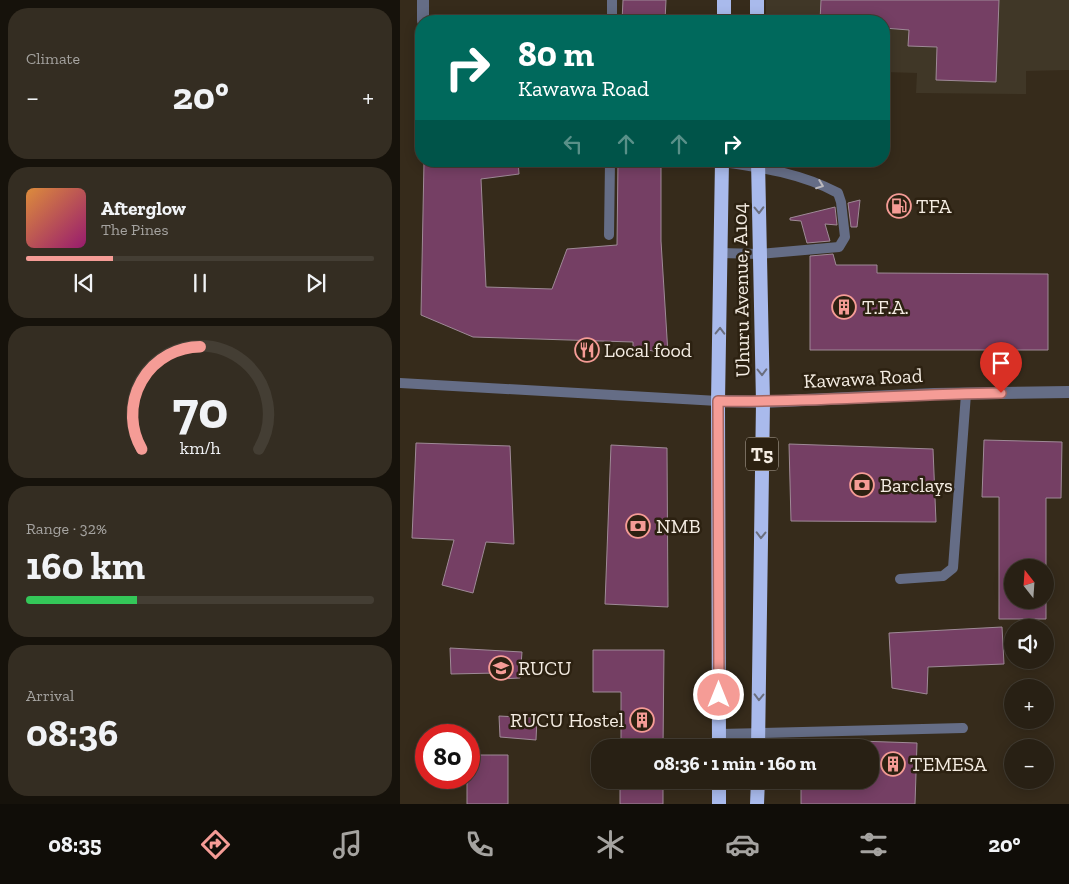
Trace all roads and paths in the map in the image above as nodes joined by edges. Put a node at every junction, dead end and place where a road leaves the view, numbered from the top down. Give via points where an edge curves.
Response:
1 (423, 0) edge
2 (612, 0) edge
3 (724, 0) edge
4 (757, 0) edge
5 (423, 15) edge
6 (612, 15) edge
7 (724, 15) edge
8 (758, 15) edge
9 (610, 167) edge
10 (722, 167) edge
11 (758, 167) edge
12 (767, 167) edge
13 (609, 235) dead end
14 (721, 253) junction
15 (759, 254) junction
16 (400, 383) edge
17 (1069, 392) edge
18 (966, 394) junction
19 (718, 401) junction
20 (763, 402) junction
21 (900, 579) dead end
22 (963, 728) dead end
23 (720, 739) edge
24 (758, 739) edge
25 (775, 739) edge
26 (719, 789) edge
27 (758, 789) edge
28 (719, 804) edge
29 (757, 804) edge

1 - 5 street
2 - 6 lane
3 - 7 highway
4 - 8 highway
9 - 13 lane
10 - 14 highway, Uhuru Avenue, A104 / T5
11 -> 15 highway, Uhuru Avenue, A104 / T5
12 -> 15 lane via 838,193 845,237 839,247
14 - 15 lane
19 -> 14 highway, Uhuru Avenue, A104 / T5
15 -> 20 highway, Uhuru Avenue, A104 / T5
16 - 19 lane
17 - 18 street, Kawawa Road
18 - 20 street, Kawawa Road
18 - 21 lane via 953,568 943,576
19 - 20 street, Kawawa Road
19 - 23 highway, Uhuru Avenue, A104 / T5
20 -> 24 highway, Uhuru Avenue, A104 / T5
22 - 25 lane
26 - 28 highway
27 - 29 highway

